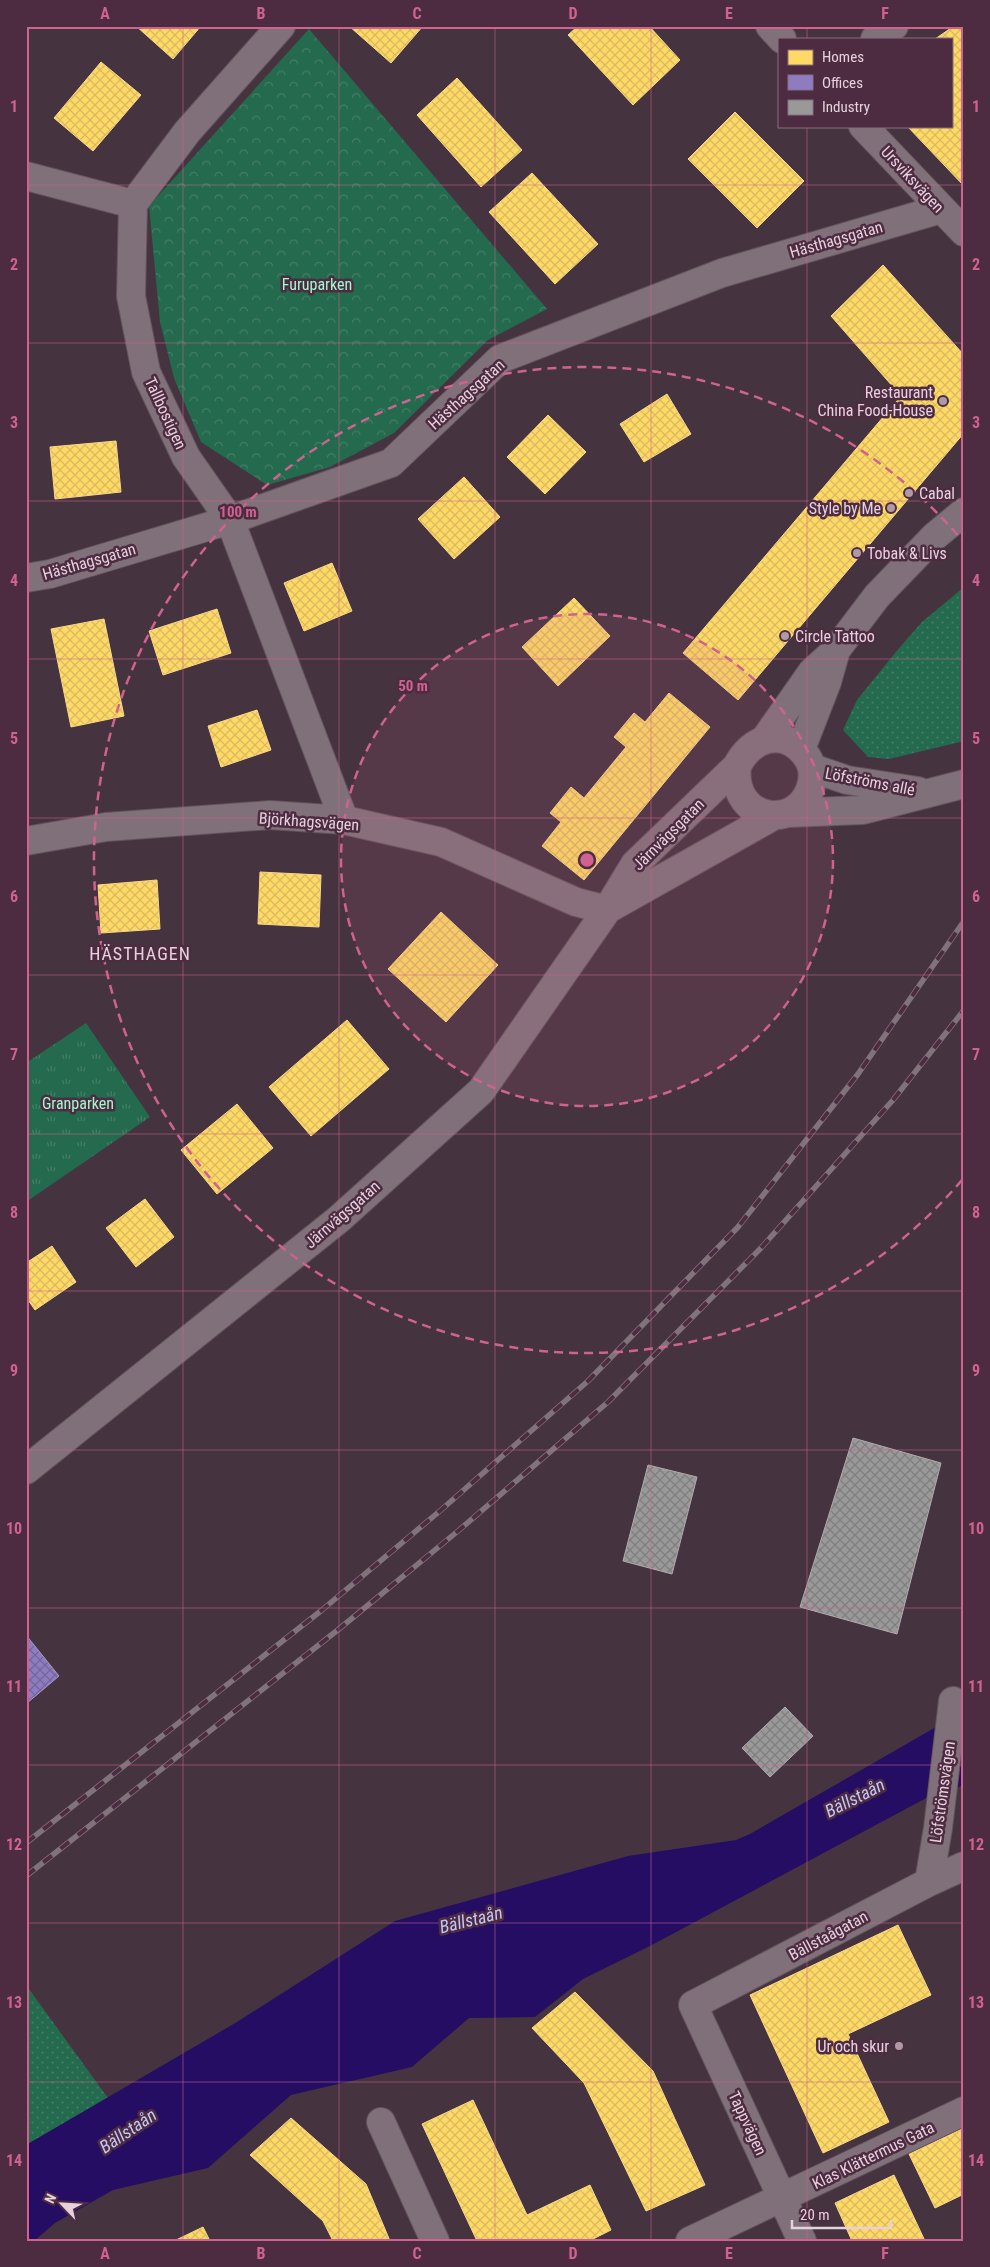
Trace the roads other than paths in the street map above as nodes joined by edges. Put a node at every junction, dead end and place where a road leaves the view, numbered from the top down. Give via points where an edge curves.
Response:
1 (281, 26) edge
2 (770, 26) edge
3 (894, 26) edge
4 (781, 38) edge
5 (876, 38) edge
6 (865, 128) edge
7 (26, 176) edge
8 (133, 204) junction
9 (941, 209) junction
10 (964, 232) edge
11 (964, 512) edge
12 (230, 520) junction
13 (26, 578) edge
14 (836, 650) junction
15 (765, 739) junction
16 (806, 759) junction
17 (737, 766) junction
18 (964, 784) edge
19 (929, 792) junction
20 (781, 814) junction
21 (344, 820) junction
22 (26, 841) edge
23 (607, 910) junction
24 (26, 1470) edge
25 (953, 1701) dead end
26 (964, 1866) edge
27 (929, 1882) junction
28 (693, 2005) joint
29 (964, 2111) edge
30 (381, 2122) dead end
31 (783, 2198) junction
32 (435, 2241) edge
33 (690, 2241) edge
34 (802, 2241) edge

1 - 8 street via 187,132
2 - 4 street
3 - 5 street
6 - 9 street, Ursviksvägen
7 - 8 street
8 - 12 street, Tallbostigen via 131,296 146,372 186,457
9 - 10 street, Ursviksvägen
9 - 12 street, Hästhagsgatan via 722,273 500,360 391,463
11 - 14 street, Järnvägsgatan via 935,536 877,596
12 - 13 street, Hästhagsgatan via 50,574
12 - 21 street, Tallbostigen
14 - 15 street, Järnvägsgatan via 812,672
14 - 16 street, Järnvägsgatan
15 - 16 street via 784,740
15 - 17 street, Järnvägsgatan via 752,744
16 - 19 street, Löfströms allé via 847,780
16 - 20 street, Järnvägsgatan via 811,786 806,798 798,807
17 - 20 street via 735,780 743,800 762,813
17 - 23 street, Järnvägsgatan via 635,864
18 - 19 street, Löfströms allé
19 - 20 street, Löfströms allé via 863,810
20 - 23 street, Järnvägsgatan
21 - 22 street, Björkhagsvägen via 260,816 106,827
21 - 23 street, Björkhagsvägen via 441,842 576,902
23 - 24 street, Järnvägsgatan via 481,1091 339,1219
25 - 27 street, Löfströmsvägen
26 - 27 street, Bällstaågatan
27 - 28 street, Bällstaågatan
28 - 31 street, Tappvägen
29 - 31 street, Klas Klättermus Gata
30 - 32 street
31 - 33 street, Klas Klättermus Gata
31 - 34 street, Tappvägen

